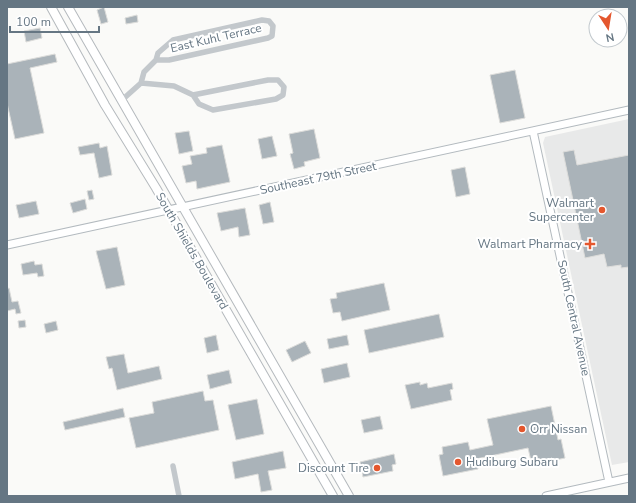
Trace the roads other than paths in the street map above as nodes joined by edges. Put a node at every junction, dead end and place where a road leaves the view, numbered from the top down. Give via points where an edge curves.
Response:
1 (51, 7) edge
2 (68, 7) edge
3 (156, 60) junction
4 (141, 83) junction
5 (193, 95) junction
6 (122, 100) junction
7 (629, 110) edge
8 (533, 131) junction
9 (183, 208) junction
10 (168, 210) junction
11 (7, 245) edge
12 (291, 396) junction
13 (280, 403) junction
14 (173, 466) dead end
15 (629, 478) edge
16 (609, 482) junction
17 (179, 496) edge
18 (333, 496) edge
19 (349, 496) edge
20 (546, 496) edge

1 - 10 main road, South Shields Boulevard via 105,105
2 - 6 main road, South Shields Boulevard
3 - 3 street, East Kuhl Terrace via 169,60 268,38 272,36 273,26 269,20 262,20 173,40 158,53
3 - 4 street via 144,72
4 - 5 street via 174,86
4 - 6 street
5 - 5 street via 205,107 219,110 276,99 284,92 282,82 268,80
6 - 9 main road, South Shields Boulevard
7 - 8 street, Southeast 79th Street
8 - 9 street, Southeast 79th Street
8 - 16 street, South Central Avenue
9 - 10 street, Southeast 79th Street
9 - 12 main road, South Shields Boulevard
10 - 11 street, Southeast 79th Street
10 - 13 main road, South Shields Boulevard
12 - 13 main road
12 - 19 main road, South Shields Boulevard
13 - 18 main road, South Shields Boulevard
14 - 17 street
15 - 16 street
16 - 20 street

